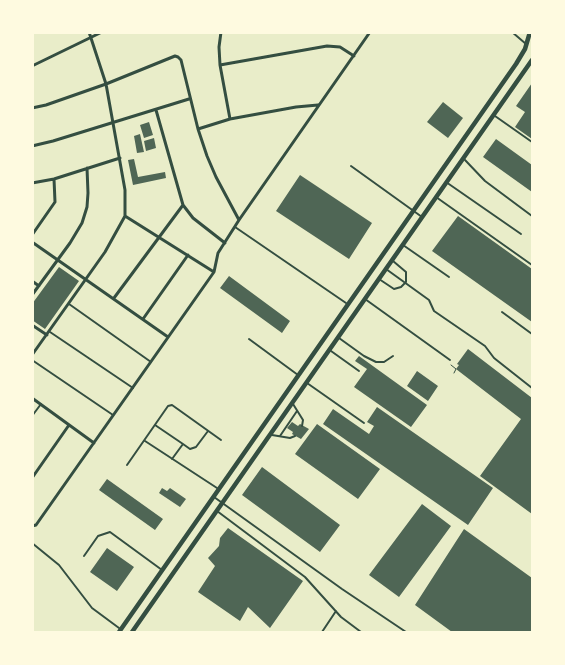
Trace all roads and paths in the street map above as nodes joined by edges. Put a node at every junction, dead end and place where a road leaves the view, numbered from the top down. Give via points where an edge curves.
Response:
1 (89, 32) edge
2 (102, 32) edge
3 (221, 32) edge
4 (370, 32) edge
5 (512, 32) edge
6 (530, 32) edge
7 (90, 38) junction
8 (527, 44) junction
9 (354, 56) junction
10 (532, 60) edge
11 (220, 65) junction
12 (32, 66) edge
13 (506, 79) junction
14 (106, 84) junction
15 (514, 85) junction
16 (190, 99) junction
17 (319, 105) junction
18 (32, 108) edge
19 (156, 110) junction
20 (493, 115) junction
21 (230, 119) junction
22 (114, 123) junction
23 (474, 125) junction
24 (198, 129) junction
25 (482, 131) junction
26 (532, 142) edge
27 (32, 146) edge
28 (120, 158) junction
29 (463, 158) junction
30 (351, 166) dead end
31 (87, 168) junction
32 (54, 179) junction
33 (446, 182) junction
34 (32, 183) edge
35 (433, 183) junction
36 (441, 189) junction
37 (436, 197) junction
38 (183, 205) junction
39 (414, 211) junction
40 (125, 216) junction
41 (532, 216) edge
42 (422, 217) junction
43 (239, 220) junction
44 (235, 227) junction
45 (521, 234) dead end
46 (32, 235) edge
47 (159, 237) junction
48 (32, 242) edge
49 (225, 243) junction
50 (402, 245) junction
51 (188, 255) junction
52 (58, 259) junction
53 (392, 260) junction
54 (532, 265) edge
55 (386, 269) junction
56 (214, 272) junction
57 (449, 278) dead end
58 (86, 279) junction
59 (379, 279) junction
60 (32, 282) edge
61 (406, 282) junction
62 (39, 286) junction
63 (32, 295) edge
64 (114, 298) junction
65 (365, 299) junction
66 (68, 304) junction
67 (348, 304) junction
68 (502, 312) dead end
69 (143, 319) junction
70 (32, 325) edge
71 (48, 333) junction
72 (532, 334) edge
73 (168, 336) junction
74 (339, 338) junction
75 (250, 339) dead end
76 (330, 350) junction
77 (32, 355) edge
78 (393, 356) dead end
79 (32, 360) edge
80 (450, 360) joint
81 (151, 362) junction
82 (359, 371) dead end
83 (454, 374) dead end
84 (299, 375) junction
85 (307, 383) junction
86 (133, 388) junction
87 (532, 388) edge
88 (32, 398) edge
89 (41, 404) junction
90 (292, 404) junction
91 (297, 411) junction
92 (113, 415) junction
93 (32, 416) edge
94 (364, 423) dead end
95 (69, 425) junction
96 (155, 425) junction
97 (302, 426) dead end
98 (208, 431) junction
99 (272, 435) junction
100 (280, 436) junction
101 (294, 436) dead end
102 (221, 440) dead end
103 (145, 441) junction
104 (94, 443) junction
105 (184, 444) junction
106 (172, 459) junction
107 (127, 465) dead end
108 (32, 478) edge
109 (220, 489) junction
110 (214, 497) junction
111 (223, 503) junction
112 (217, 511) junction
113 (34, 526) edge
114 (32, 543) edge
115 (84, 556) dead end
116 (162, 570) junction
117 (158, 577) junction
118 (166, 583) junction
119 (336, 611) junction
120 (120, 631) edge
121 (132, 632) edge
122 (322, 632) edge
123 (361, 632) edge
124 (406, 632) edge

1 - 7 street
2 - 7 street
3 - 11 street
4 - 9 street
5 - 8 lane
6 - 8 main road
7 - 12 street
7 - 14 street
8 - 13 main road
9 - 11 street via 340,47 327,46
9 - 17 street
10 - 15 main road
11 - 21 street
13 - 15 main road
13 - 23 main road
14 - 16 street via 175,56 181,60
14 - 18 street
14 - 22 street
15 - 20 main road
16 - 19 street
16 - 24 street
17 - 21 street
17 - 43 street
19 - 22 street
19 - 38 street
20 - 25 main road
20 - 26 lane
21 - 24 street
22 - 27 street
22 - 28 street
23 - 25 main road
23 - 35 main road
24 - 43 street via 216,178
25 - 29 main road
28 - 31 street
28 - 40 street
29 - 33 main road
29 - 41 lane via 485,180
30 - 39 lane
31 - 32 street
31 - 52 street via 87,207 82,223
32 - 34 street
32 - 46 street via 54,202
33 - 36 main road
33 - 45 lane
35 - 36 main road
35 - 39 main road
36 - 37 main road
37 - 42 main road
37 - 54 lane
38 - 47 street
38 - 49 street
39 - 42 lane
39 - 67 main road
40 - 47 street
40 - 58 street
42 - 50 main road
43 - 44 street
44 - 49 street
44 - 67 lane
47 - 51 street
47 - 64 street
48 - 52 street
49 - 56 street via 218,253
50 - 53 main road
50 - 57 lane
51 - 56 street
51 - 69 street
52 - 58 street
52 - 62 street
53 - 55 main road
53 - 61 lane via 406,272
55 - 59 main road
55 - 61 lane
56 - 73 street
58 - 64 street
58 - 66 street
59 - 61 lane via 394,289 401,288
59 - 65 main road
60 - 62 street
61 - 87 lane via 429,300 434,311 485,346 494,358
62 - 63 street
64 - 69 street
65 - 74 main road
65 - 80 lane
66 - 71 street
66 - 81 lane
67 - 84 main road
68 - 72 lane
69 - 73 street
70 - 71 street
71 - 77 street
71 - 86 lane
73 - 81 street
74 - 76 main road
74 - 78 lane via 376,362 384,362
75 - 84 lane
76 - 82 lane
76 - 85 main road
79 - 92 lane
80 - 83 path via 456,369
81 - 86 street
84 - 109 main road
85 - 90 main road
85 - 94 lane
86 - 92 street
88 - 89 street
89 - 93 lane
89 - 95 street
90 - 91 lane
90 - 99 main road
91 - 97 lane via 303,420
91 - 100 lane
92 - 104 street
95 - 104 street
95 - 108 street
96 - 98 lane via 172,405
96 - 103 lane
96 - 105 lane
98 - 102 lane
98 - 105 lane via 196,447 190,449
99 - 100 lane
99 - 111 main road
100 - 101 lane
103 - 106 lane
103 - 107 lane
104 - 113 street
105 - 106 lane
106 - 109 lane
109 - 110 main road
110 - 111 lane
110 - 116 main road
111 - 112 main road
111 - 124 lane
112 - 118 main road
112 - 119 lane via 305,577
114 - 120 lane via 59,565 92,608
115 - 116 lane via 98,536 110,532
116 - 117 main road
117 - 118 main road
117 - 120 main road
118 - 121 main road
119 - 122 lane
119 - 123 lane

